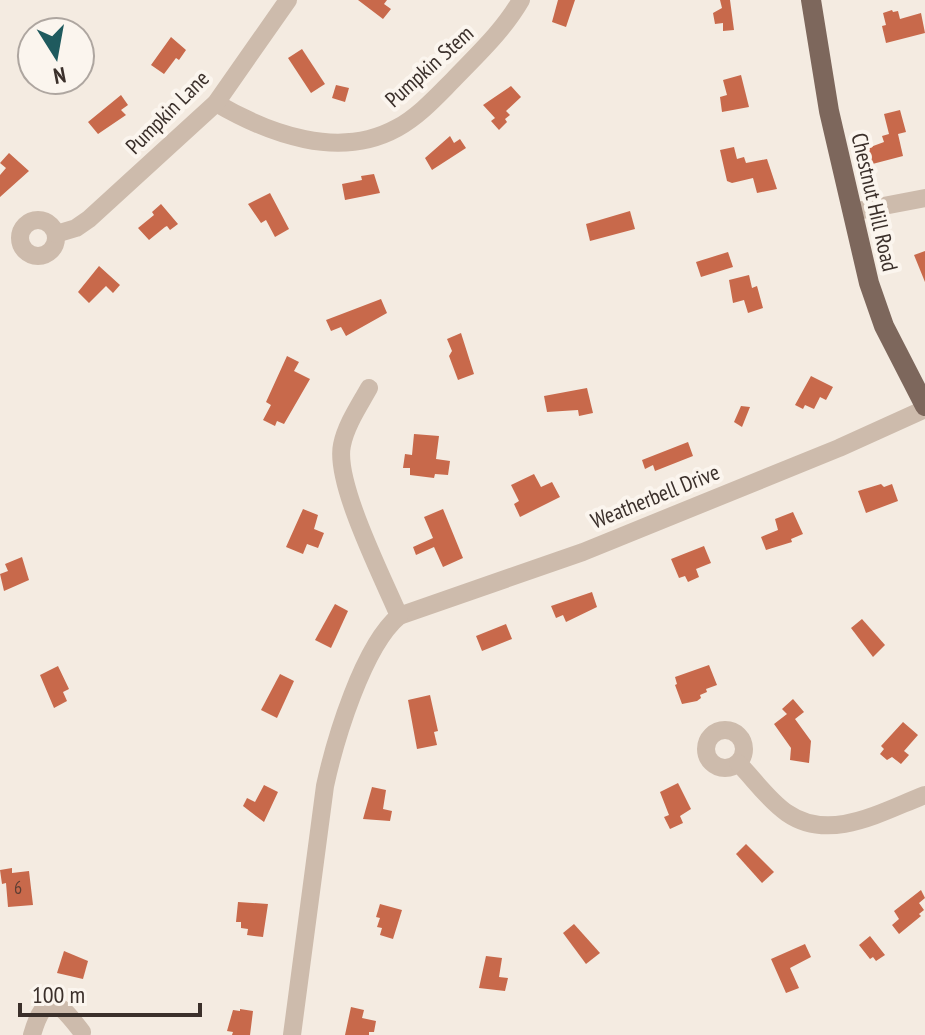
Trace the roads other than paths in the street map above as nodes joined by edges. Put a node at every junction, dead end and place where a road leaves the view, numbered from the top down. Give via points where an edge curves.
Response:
1 (288, 0) edge
2 (521, 0) edge
3 (811, 0) edge
4 (216, 103) junction
5 (925, 198) edge
6 (852, 212) junction
7 (56, 234) dead end
8 (369, 388) dead end
9 (925, 407) edge
10 (399, 616) junction
11 (738, 763) dead end
12 (925, 795) edge
13 (82, 1032) dead end
14 (32, 1035) edge
15 (292, 1035) edge

1 - 4 street, Pumpkin Lane
2 - 4 street, Pumpkin Stem via 495,38 423,110 369,140 303,139 249,122
3 - 6 main road, Chestnut Hill Road
4 - 7 street, Pumpkin Lane via 89,219
5 - 6 street
6 - 9 main road, Chestnut Hill Road via 884,326
8 - 10 street via 345,432 341,465
9 - 10 street, Weatherbell Drive via 839,448 583,552
10 - 15 street via 388,625 354,692 333,749
11 - 12 street via 788,814 816,825 851,823
13 - 14 street via 55,1003 41,1012

